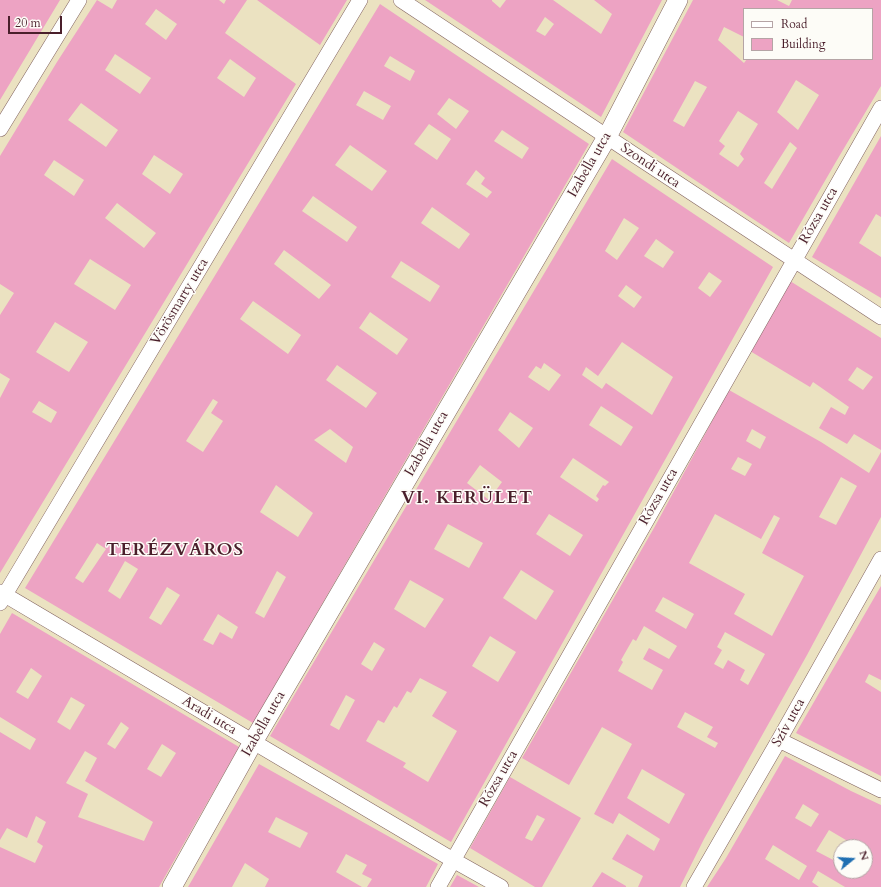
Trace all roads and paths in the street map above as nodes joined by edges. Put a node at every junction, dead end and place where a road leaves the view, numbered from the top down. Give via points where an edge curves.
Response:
1 (79, 0) edge
2 (360, 0) edge
3 (401, 0) edge
4 (678, 0) edge
5 (881, 108) edge
6 (0, 129) edge
7 (607, 136) junction
8 (793, 261) junction
9 (881, 317) edge
10 (881, 559) edge
11 (2, 597) edge
12 (779, 740) junction
13 (253, 742) junction
14 (881, 790) edge
15 (453, 860) junction
16 (172, 887) edge
17 (438, 887) edge
18 (501, 887) edge
19 (694, 887) edge

1 - 6 street
2 - 11 street, Vörösmarty utca
3 - 7 street, Szondi utca
4 - 7 street, Izabella utca
5 - 8 street, Rózsa utca
7 - 8 street, Szondi utca
7 - 13 street, Izabella utca
8 - 9 street, Szondi utca
8 - 15 street, Rózsa utca
10 - 12 street, Szív utca
11 - 13 street, Aradi utca
12 - 14 street
12 - 19 street, Szív utca
13 - 15 street, Aradi utca
13 - 16 street, Izabella utca
15 - 17 street, Rózsa utca
15 - 18 street, Aradi utca

